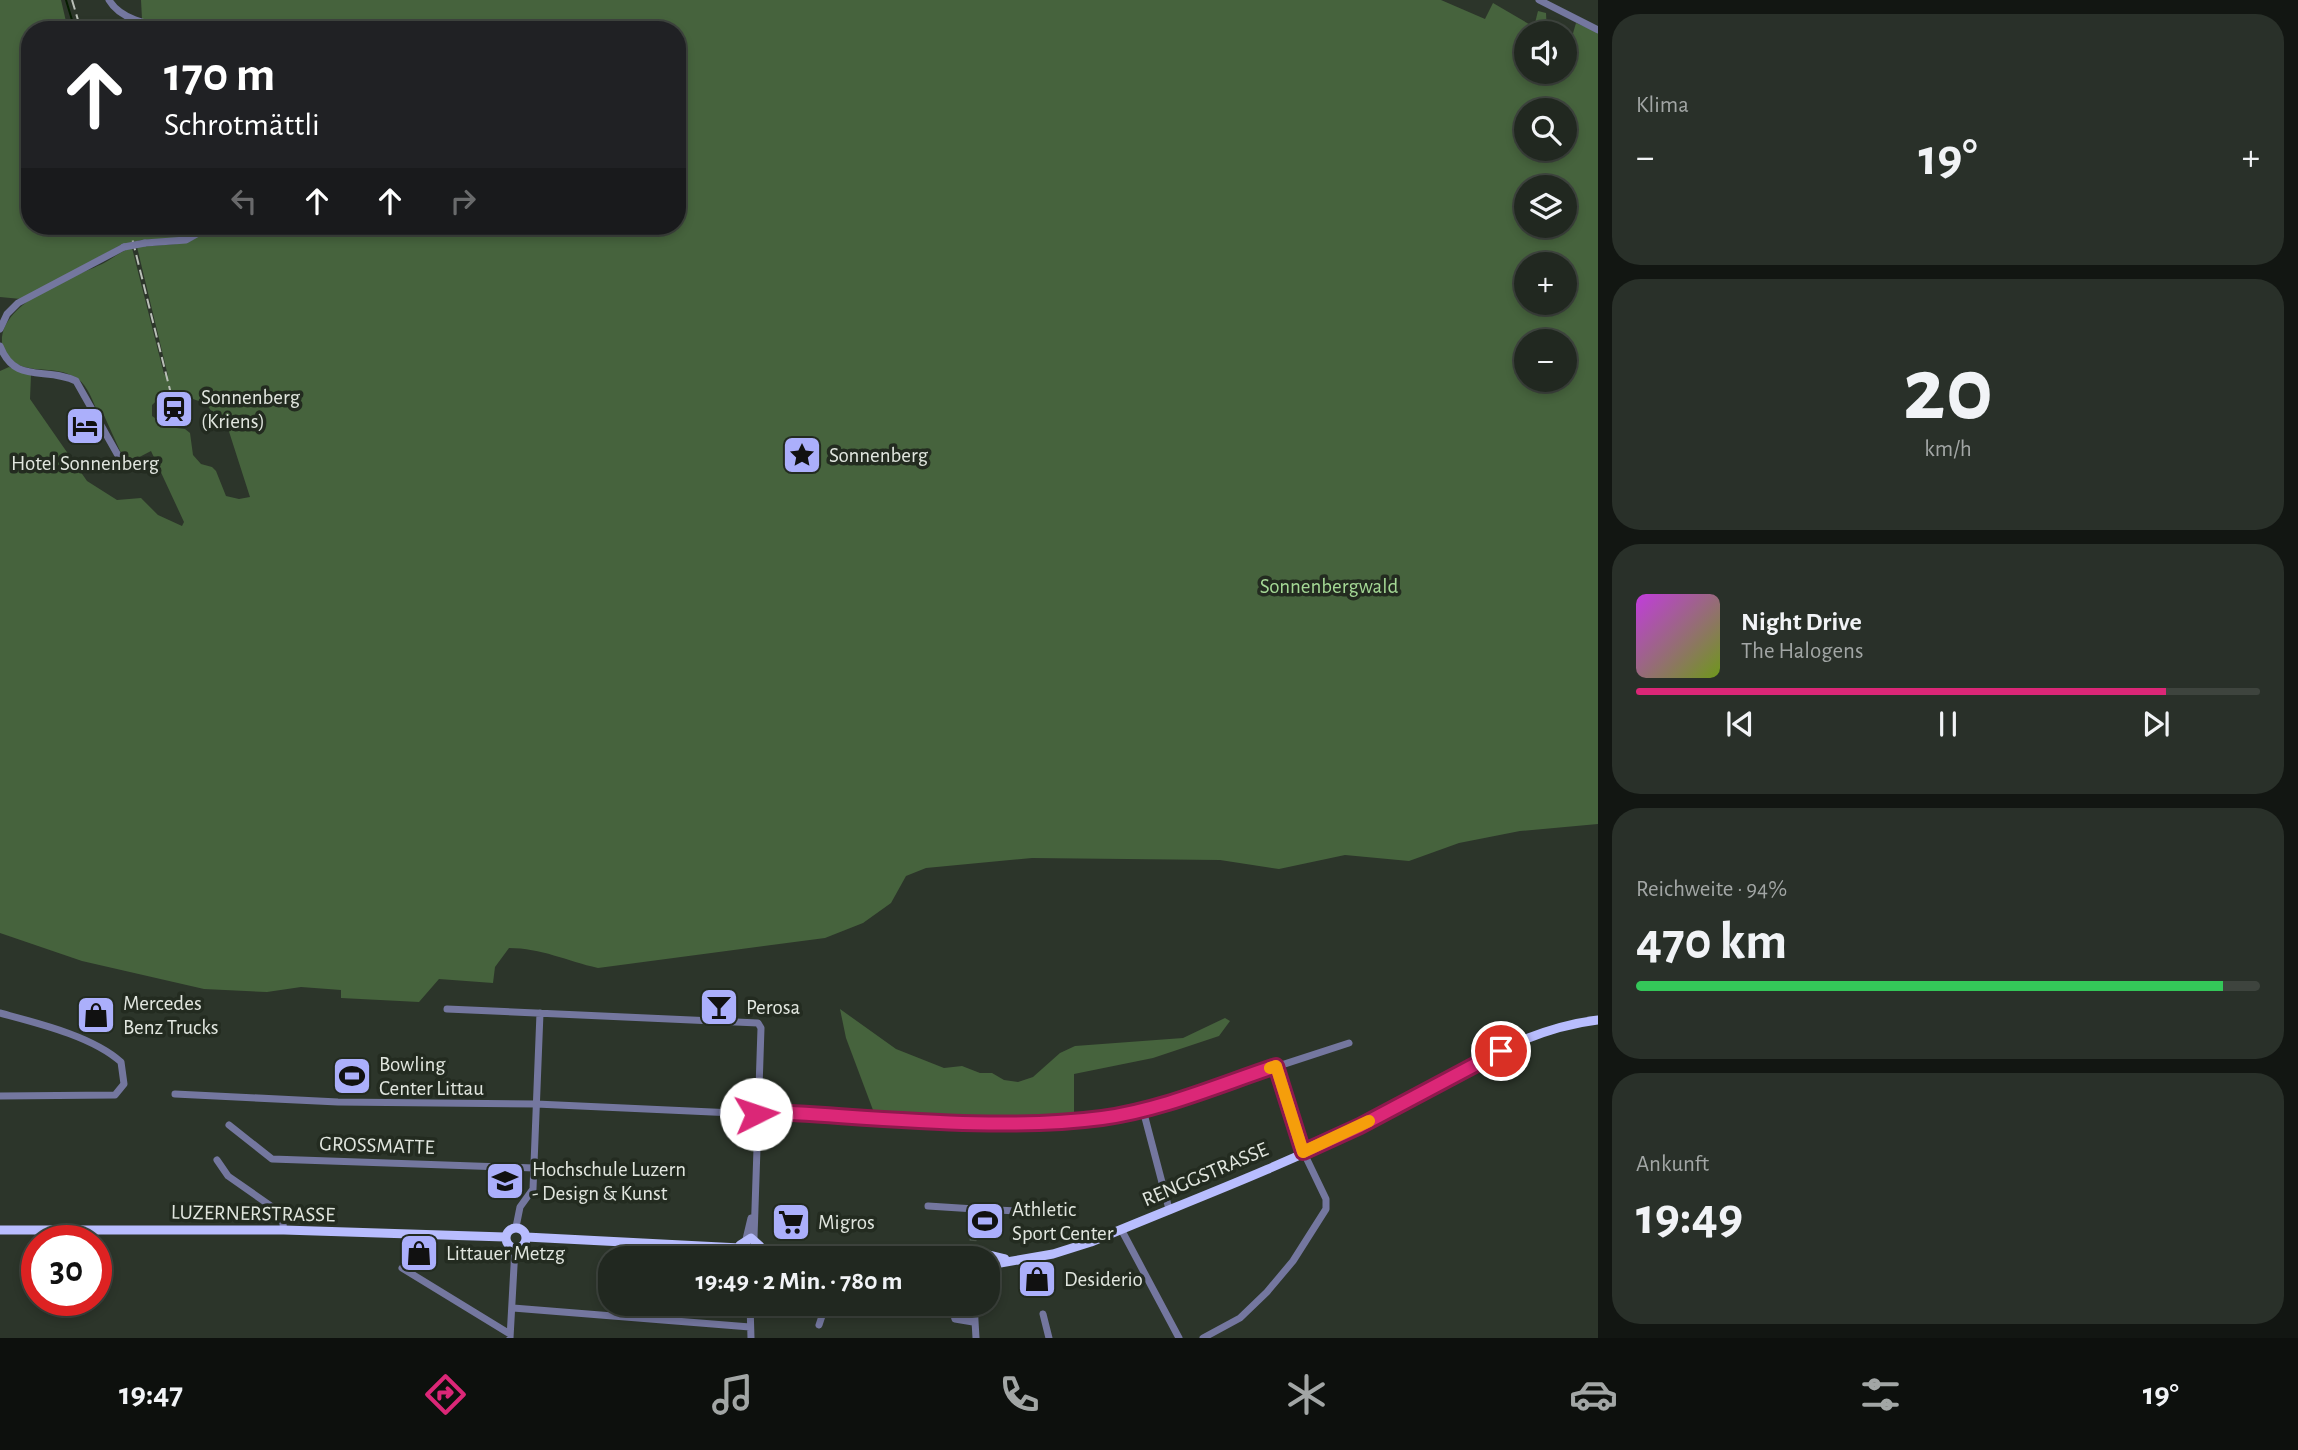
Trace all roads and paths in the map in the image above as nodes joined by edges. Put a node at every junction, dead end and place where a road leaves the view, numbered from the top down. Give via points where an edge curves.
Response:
1 (109, 0) edge
2 (1539, 0) edge
3 (141, 21) edge
4 (1598, 30) edge
5 (195, 235) edge
6 (0, 328) edge
7 (0, 346) edge
8 (124, 466) dead end
9 (447, 1009) dead end
10 (0, 1013) edge
11 (540, 1013) junction
12 (1598, 1020) edge
13 (1349, 1044) dead end
14 (1276, 1066) junction
15 (175, 1094) dead end
16 (0, 1096) edge
17 (536, 1104) junction
18 (1143, 1110) junction
19 (756, 1112) junction
20 (229, 1125) dead end
21 (1303, 1152) junction
22 (217, 1160) dead end
23 (534, 1168) junction
24 (928, 1206) dead end
25 (1169, 1209) junction
26 (1040, 1212) dead end
27 (516, 1227) junction
28 (1121, 1229) junction
29 (0, 1230) edge
30 (284, 1230) junction
31 (505, 1237) junction
32 (526, 1237) junction
33 (750, 1238) junction
34 (701, 1246) edge
35 (742, 1246) edge
36 (758, 1246) edge
37 (516, 1248) junction
38 (1000, 1257) edge
39 (1010, 1260) junction
40 (1000, 1262) edge
41 (402, 1268) dead end
42 (513, 1308) junction
43 (1043, 1314) dead end
44 (750, 1316) edge
45 (822, 1316) edge
46 (954, 1316) edge
47 (973, 1316) edge
48 (973, 1322) junction
49 (819, 1325) dead end
50 (750, 1327) junction
51 (510, 1336) edge
52 (751, 1338) edge
53 (976, 1338) edge
54 (1049, 1338) edge
55 (1179, 1338) edge
56 (1203, 1338) edge

1 - 3 street via 120,12
2 - 4 street
5 - 6 street, bridge via 124,247 18,303
7 - 8 street via 18,369 76,381
9 - 11 street
10 - 16 street via 53,1028 118,1059 123,1068 122,1090 111,1096
11 - 17 street
11 - 19 street via 754,1020 761,1028
12 - 21 main road, RENGGSTRASSE via 1552,1029 1510,1046
13 - 14 street
14 - 18 street
14 - 21 street
15 - 17 street
17 - 19 street
17 - 23 street
18 - 19 street via 1061,1121
18 - 25 street
19 - 33 street
20 - 23 street, GROSSMATTE via 272,1158
21 - 25 main road, RENGGSTRASSE
21 - 56 street via 1325,1199 1321,1219 1281,1278 1228,1327
22 - 30 street via 228,1176 281,1213
23 - 27 street via 533,1189 517,1213
24 - 26 street
25 - 28 main road, RENGGSTRASSE
27 - 31 main road
27 - 32 main road
28 - 39 main road, RENGGSTRASSE via 1053,1254
28 - 55 street
29 - 30 main road, LUZERNERSTRASSE
30 - 31 main road, LUZERNERSTRASSE
31 - 37 main road via 509,1246
32 - 34 main road
32 - 37 main road
33 - 35 main road
33 - 36 main road
37 - 42 street
38 - 39 main road, RENGGSTRASSE
39 - 40 main road, RENGGSTRASSE
41 - 51 street
42 - 50 street
42 - 51 street
43 - 54 street
44 - 50 street
45 - 49 street
46 - 48 street
47 - 48 street
48 - 53 street
50 - 52 street

